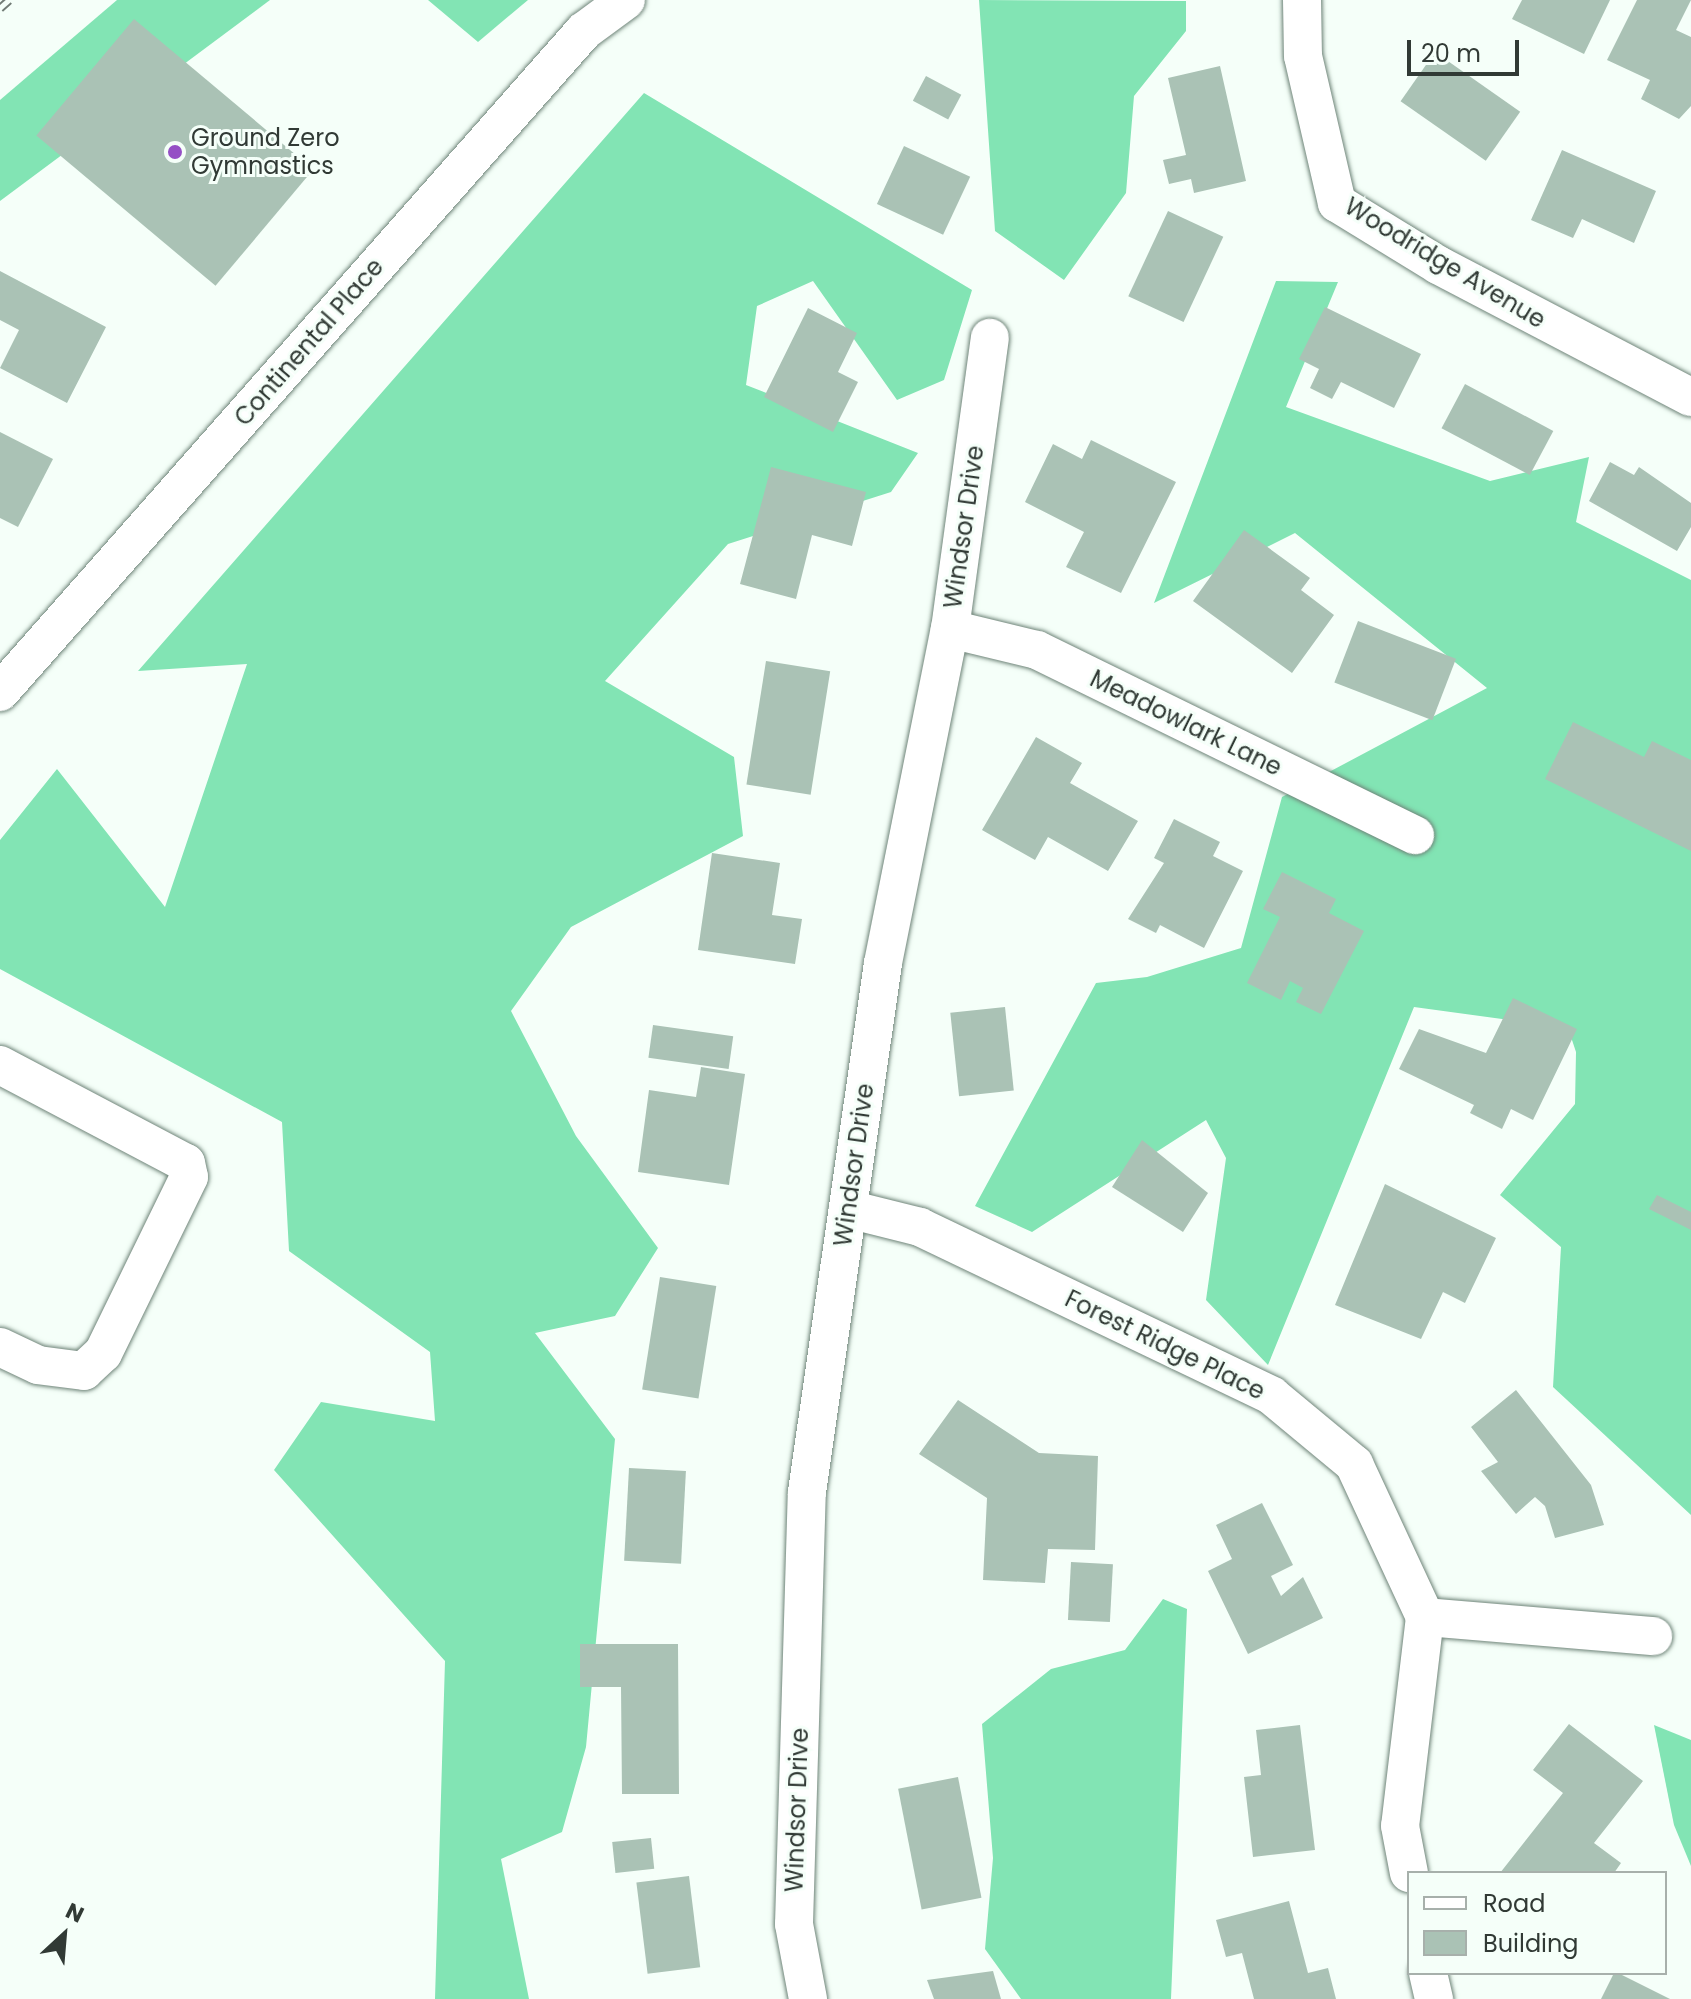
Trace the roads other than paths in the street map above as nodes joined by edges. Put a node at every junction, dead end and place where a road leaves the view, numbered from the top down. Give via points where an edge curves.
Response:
1 (626, 0) edge
2 (1302, 0) edge
3 (990, 338) dead end
4 (1691, 397) edge
5 (950, 629) junction
6 (0, 692) edge
7 (1415, 835) dead end
8 (0, 1065) edge
9 (848, 1209) junction
10 (0, 1347) edge
11 (1425, 1617) junction
12 (1653, 1636) dead end
13 (1409, 1871) edge
14 (1428, 1975) edge
15 (808, 1999) edge
16 (1434, 1999) edge

1 - 6 street, Continental Place via 584,31
2 - 4 street, Woodridge Avenue via 1303,56 1337,203 1438,265
3 - 5 street, Windsor Drive
5 - 7 street, Meadowlark Lane via 1037,650
5 - 9 street, Windsor Drive via 883,963
8 - 10 street via 186,1163 189,1177 103,1353 84,1371 38,1365
9 - 11 street, Forest Ridge Place via 920,1227 1272,1396 1354,1464
9 - 15 street, Windsor Drive via 807,1492 794,1924
11 - 12 street
11 - 13 street via 1400,1826
14 - 16 street

